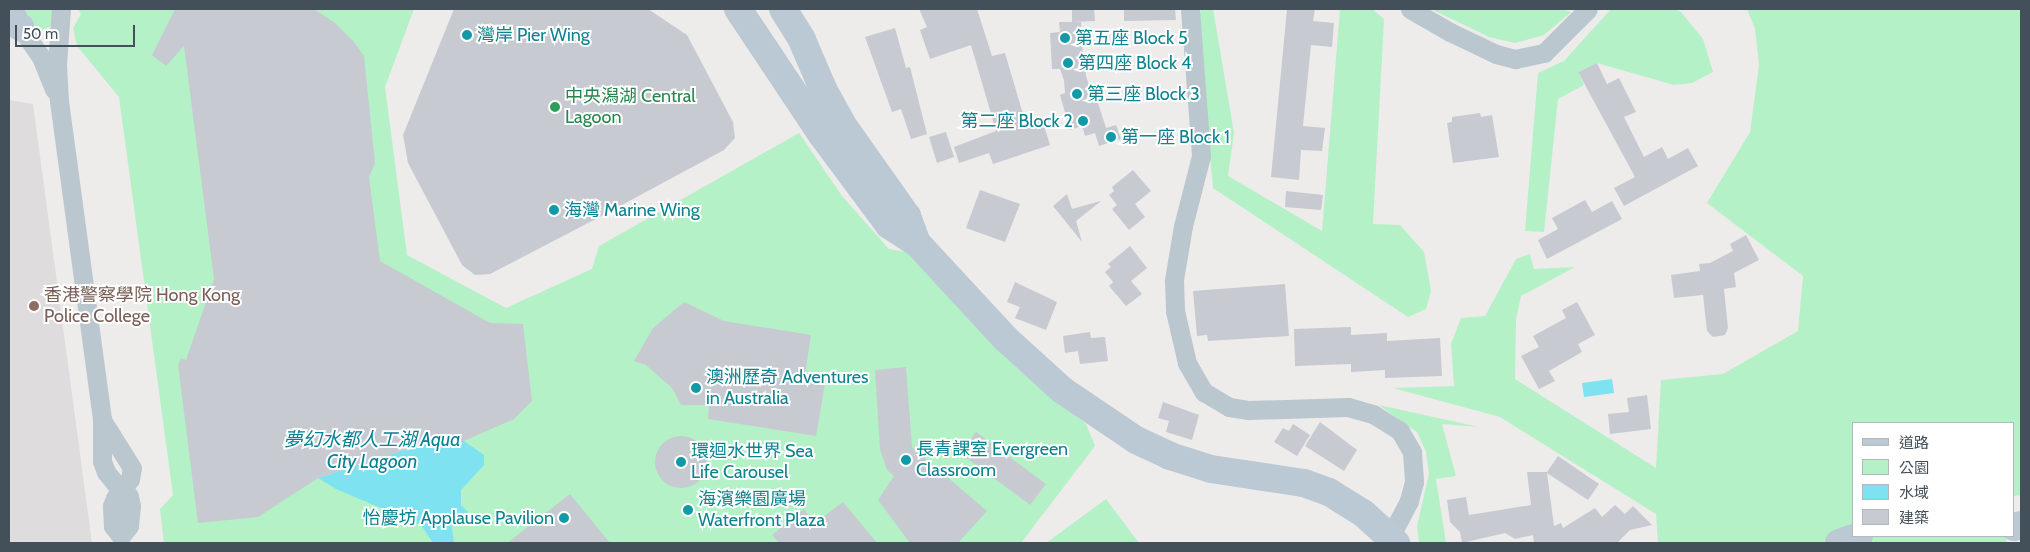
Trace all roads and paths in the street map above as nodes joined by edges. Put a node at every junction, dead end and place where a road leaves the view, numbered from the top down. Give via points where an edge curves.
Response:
1 (738, 9) edge
2 (783, 9) edge
3 (1190, 9) edge
4 (1410, 9) edge
5 (1588, 9) edge
6 (61, 15) edge
7 (18, 22) edge
8 (802, 40) junction
9 (776, 63) junction
10 (59, 101) junction
11 (917, 242) junction
12 (102, 420) junction
13 (1856, 537) edge
14 (1393, 540) edge
15 (1839, 543) edge

1 - 9 main road
2 - 8 main road
3 - 14 street via 1201,156 1178,246 1174,287 1178,329 1187,363 1204,392 1229,407 1249,410 1348,407 1373,414 1400,431 1412,452 1414,482
4 - 5 street via 1496,54 1515,59 1544,53
6 - 7 street via 46,36
6 - 10 street via 57,64
7 - 10 street via 41,57
8 - 9 main road via 797,53 786,62
8 - 11 main road via 842,124 907,216
9 - 11 main road via 822,135 889,225
10 - 12 street
11 - 14 main road via 1022,355 1062,390 1114,427 1155,450 1195,464 1304,483 1329,492 1363,513
12 - 12 street via 102,461 106,472 122,490 130,479 132,468
13 - 15 main road

